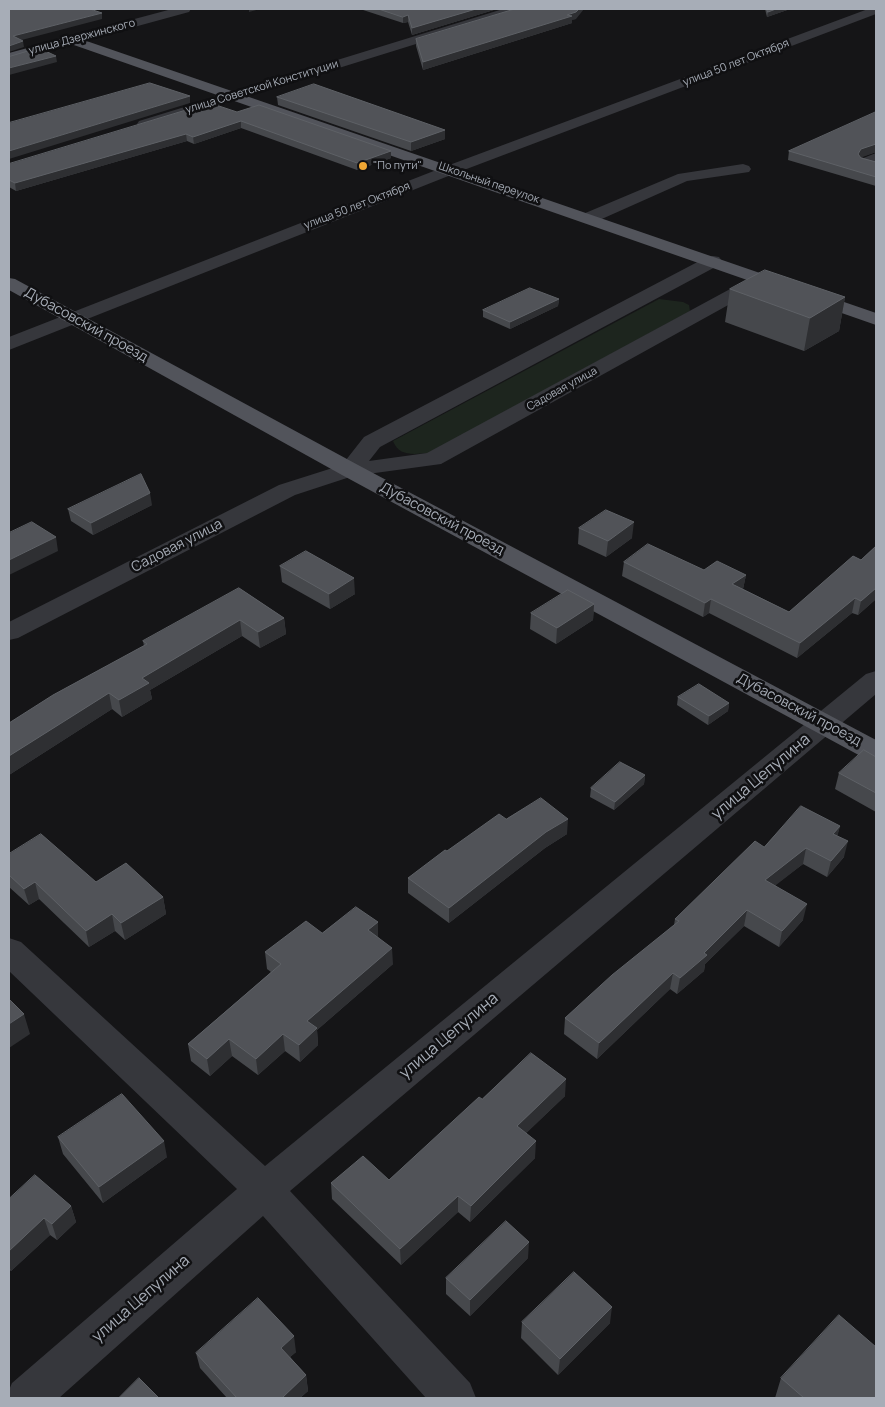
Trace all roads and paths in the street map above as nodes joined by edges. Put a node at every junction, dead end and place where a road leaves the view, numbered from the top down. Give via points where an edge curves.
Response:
1 (185, 9) edge
2 (515, 9) edge
3 (876, 10) edge
4 (72, 40) junction
5 (9, 57) edge
6 (231, 96) junction
7 (129, 128) edge
8 (876, 158) edge
9 (876, 165) edge
10 (450, 170) junction
11 (742, 170) dead end
12 (589, 218) junction
13 (713, 261) junction
14 (764, 278) junction
15 (9, 283) edge
16 (73, 318) junction
17 (876, 319) edge
18 (9, 344) edge
19 (350, 470) junction
20 (9, 632) edge
21 (876, 680) edge
22 (825, 724) junction
23 (876, 752) edge
24 (9, 951) edge
25 (264, 1190) junction
26 (27, 1398) edge
27 (455, 1398) edge

1 - 4 street, улица Дзержинского
2 - 6 street, улица Советской Конституции
3 - 10 street, улица 50 лет Октября
4 - 5 main road, улица Дзержинского
4 - 6 main road, Школьный переулок
6 - 7 street, улица Советской Конституции
6 - 10 main road, Школьный переулок
8 - 9 street via 866,162
10 - 12 main road, Школьный переулок
10 - 16 street, улица 50 лет Октября
11 - 12 street via 684,177
12 - 13 main road, Школьный переулок
13 - 14 main road, Школьный переулок
13 - 19 street via 372,442
14 - 17 main road, Школьный переулок
14 - 19 street, Садовая улица via 433,459
15 - 16 main road, Дубасовский проезд
16 - 18 street, улица 50 лет Октября
16 - 19 main road, Дубасовский проезд
19 - 20 street, Садовая улица via 287,490
19 - 22 main road, Дубасовский проезд
21 - 22 street, улица Цепулина
22 - 23 main road, Дубасовский проезд
22 - 25 street, улица Цепулина
24 - 25 street
25 - 26 street, улица Цепулина
25 - 27 street

